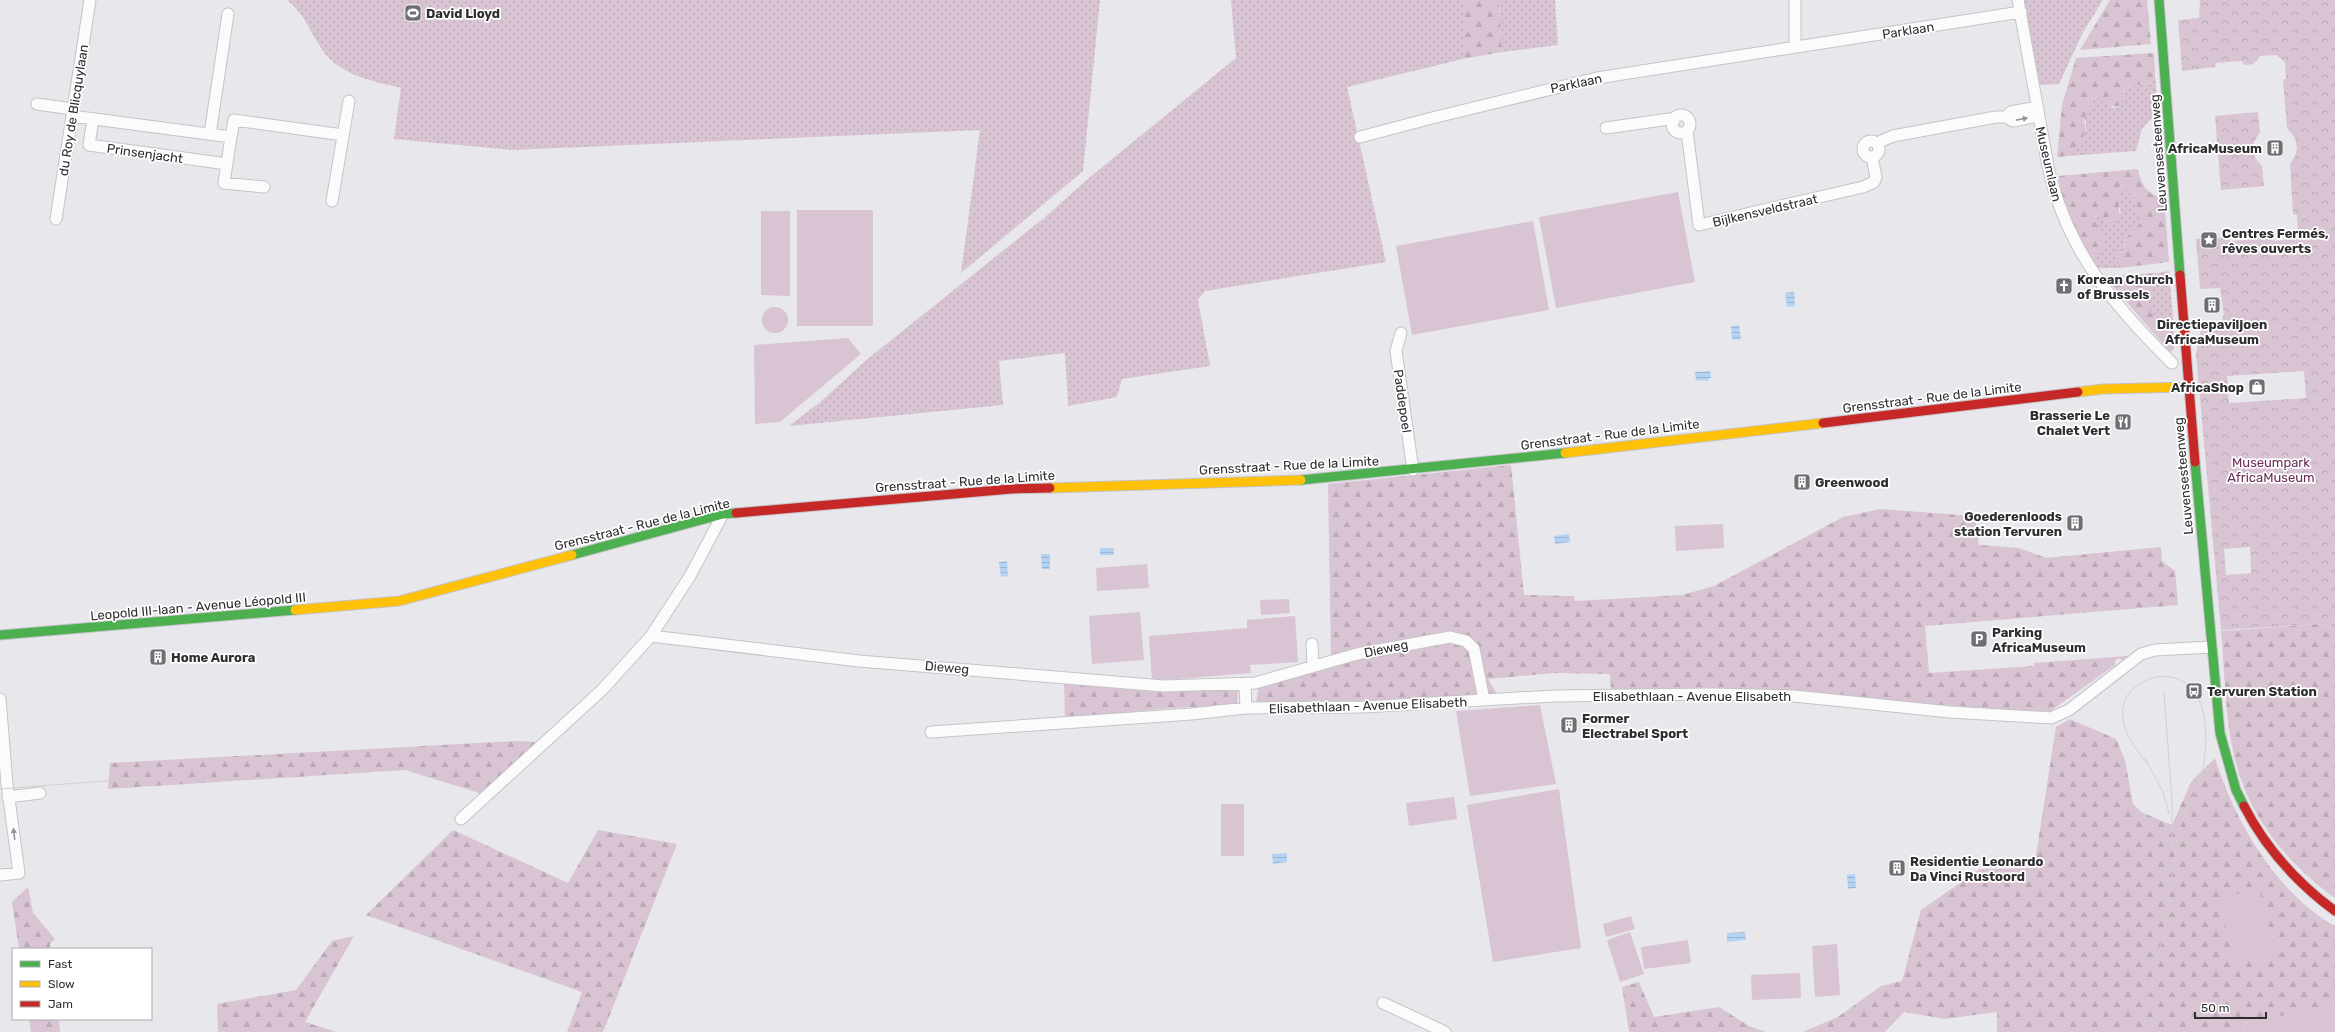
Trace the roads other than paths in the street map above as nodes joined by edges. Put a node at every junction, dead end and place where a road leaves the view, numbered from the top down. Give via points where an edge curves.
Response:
1 (90, 0) edge
2 (1795, 0) edge
3 (2018, 0) edge
4 (2159, 0) edge
5 (2021, 12) junction
6 (228, 14) dead end
7 (1795, 47) junction
8 (349, 101) dead end
9 (37, 104) dead end
10 (2038, 112) junction
11 (73, 113) junction
12 (93, 119) junction
13 (1606, 128) dead end
14 (210, 134) junction
15 (343, 135) junction
16 (231, 137) junction
17 (1360, 137) dead end
18 (227, 164) junction
19 (264, 187) dead end
20 (332, 201) dead end
21 (56, 219) dead end
22 (1401, 333) dead end
23 (2172, 363) dead end
24 (2188, 387) junction
25 (1413, 470) junction
26 (723, 514) junction
27 (399, 602) joint
28 (0, 634) edge
29 (650, 636) junction
30 (1312, 644) dead end
31 (2211, 647) junction
32 (1313, 667) junction
33 (1245, 684) junction
34 (0, 699) edge
35 (1484, 700) junction
36 (1246, 708) junction
37 (931, 732) dead end
38 (40, 793) dead end
39 (8, 797) junction
40 (461, 819) dead end
41 (0, 875) edge
42 (2335, 911) edge
43 (1383, 1003) dead end
44 (1445, 1032) edge

1 - 11 street, du Roy de Blicquylaan
2 - 7 street
3 - 5 street, Museumlaan
4 - 24 street, Leuvensesteenweg
5 - 7 street, Parklaan
5 - 10 street, Museumlaan
6 - 14 street
7 - 17 street, Parklaan via 1560,86
8 - 15 street
9 - 11 street, Prinsenjacht
10 - 13 street, Bijlkensveldstraat via 2013,121 2006,117 1893,136 1877,144 1872,141 1864,144 1864,153 1872,157 1876,177 1874,182 1781,207 1699,225 1687,131 1675,131 1674,121 1669,119
10 - 23 street, Museumlaan via 2052,186 2078,248 2112,299
11 - 12 street, Prinsenjacht
11 - 21 street, du Roy de Blicquylaan
12 - 14 street, Prinsenjacht
12 - 18 street, Prinsenjacht via 89,145
14 - 16 street, Prinsenjacht
15 - 16 street via 234,120
15 - 20 street
16 - 18 street
18 - 19 street via 224,182
22 - 25 street, Paddepoel via 1396,351
24 - 25 street, Grensstraat - Rue de la Limite via 2103,389
24 - 31 street, Leuvensesteenweg
25 - 26 street, Grensstraat - Rue de la Limite via 1284,481 1011,489
26 - 27 street, Grensstraat - Rue de la Limite
26 - 29 street via 690,576
27 - 28 street, Leopold III-laan - Avenue Léopold III
29 - 33 street, Dieweg via 859,660 1146,685
29 - 40 street via 602,690
30 - 32 street
31 - 35 street, Elisabethlaan - Avenue Elisabeth via 2155,650 2141,654 2069,710 2051,718 2020,718 1794,696 1554,696
31 - 42 street, Leuvensesteenweg via 2220,733 2236,790 2257,831 2277,859 2300,884
32 - 33 street, Dieweg
32 - 35 street, Dieweg via 1384,648 1433,639 1456,638 1468,643 1476,654
33 - 36 street
34 - 39 street
35 - 36 street, Elisabethlaan - Avenue Elisabeth via 1363,708
36 - 37 street, Elisabethlaan - Avenue Elisabeth
38 - 39 street
41 -> 39 street via 20,873
43 - 44 street

